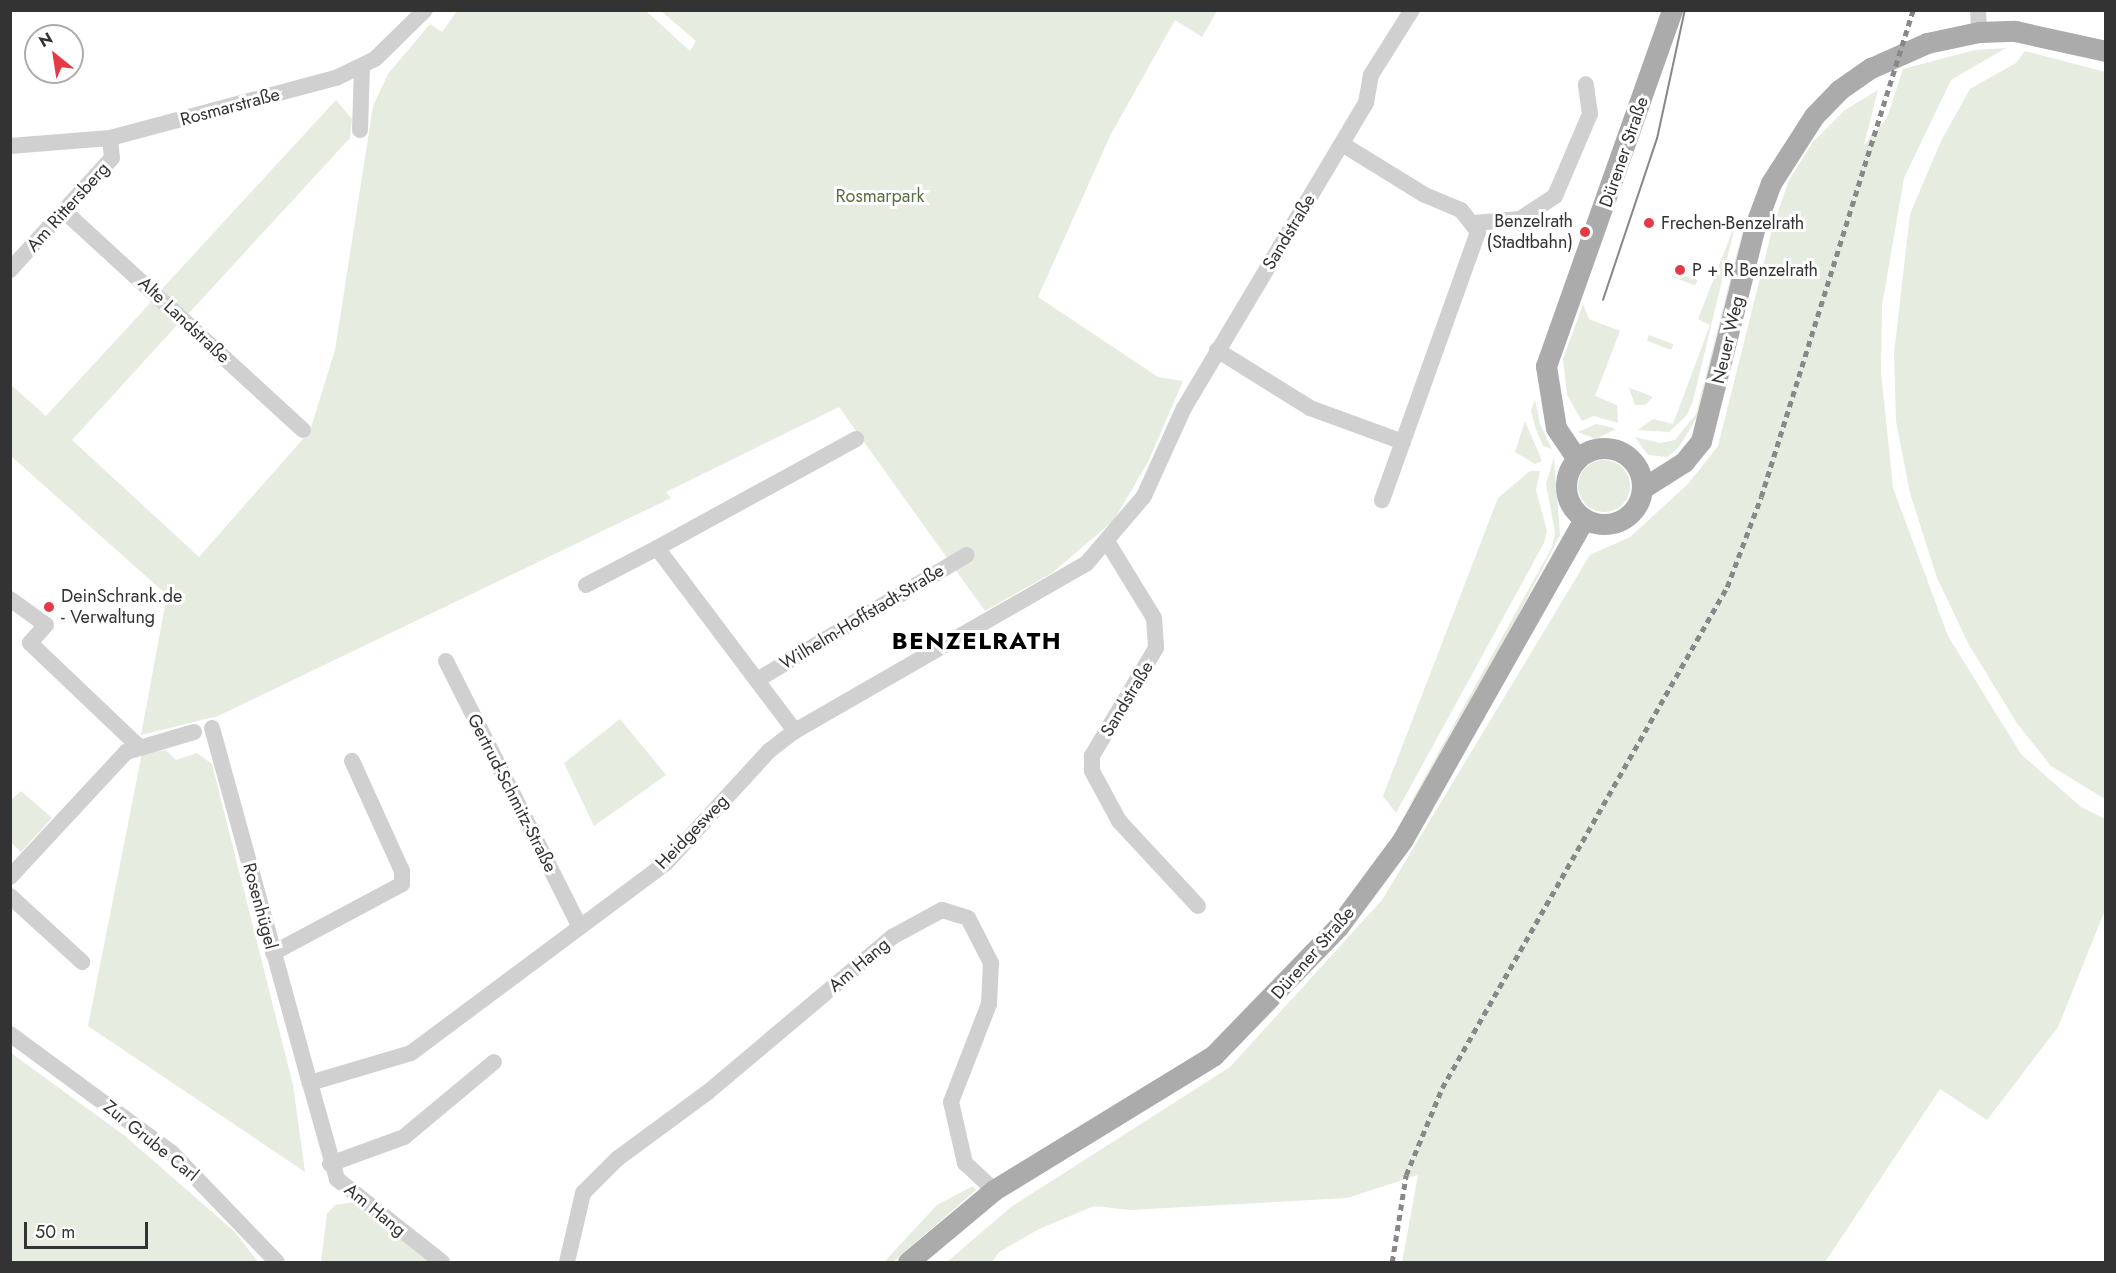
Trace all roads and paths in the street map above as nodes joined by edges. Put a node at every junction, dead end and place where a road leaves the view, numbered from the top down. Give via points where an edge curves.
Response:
1 (425, 10) edge
2 (1412, 10) edge
3 (1978, 10) edge
4 (1667, 12) edge
5 (1979, 32) junction
6 (2106, 51) edge
7 (362, 67) junction
8 (1586, 84) dead end
9 (360, 130) dead end
10 (110, 138) junction
11 (1342, 144) junction
12 (10, 146) edge
13 (64, 211) junction
14 (1474, 223) junction
15 (10, 270) edge
16 (1217, 350) junction
17 (303, 430) dead end
18 (856, 439) dead end
19 (1403, 442) junction
20 (1578, 459) junction
21 (1643, 488) junction
22 (1382, 500) dead end
23 (1584, 519) junction
24 (1108, 543) junction
25 (657, 548) junction
26 (968, 555) dead end
27 (586, 585) dead end
28 (10, 599) edge
29 (446, 661) dead end
30 (757, 680) junction
31 (212, 728) dead end
32 (795, 731) junction
33 (194, 732) dead end
34 (137, 746) junction
35 (352, 761) dead end
36 (10, 877) edge
37 (10, 896) edge
38 (1198, 906) dead end
39 (579, 926) junction
40 (273, 953) junction
41 (82, 962) dead end
42 (10, 1034) edge
43 (494, 1062) dead end
44 (310, 1083) junction
45 (333, 1172) junction
46 (994, 1190) junction
47 (277, 1263) edge
48 (442, 1263) edge
49 (567, 1263) edge
50 (908, 1263) edge

1 - 7 street, Rosmarstraße
2 - 11 street, Sandstraße via 1371,75 1366,103
3 - 5 street
4 - 20 main road, Dürener Straße via 1546,366 1552,418
5 - 6 main road, Neuer Weg via 2015,31
5 - 21 main road, Neuer Weg via 1927,43 1871,68 1814,116 1771,183 1755,226 1701,441 1684,462
7 - 9 street
7 - 10 street, Rosmarstraße
8 - 14 street via 1590,114 1555,196 1520,219
10 - 12 street, Rosmarstraße
10 - 13 street, Am Rittersberg via 112,158
11 - 14 street via 1425,195 1461,210
11 - 16 street, Sandstraße
13 - 15 street, Am Rittersberg
13 - 17 street, Alte Landstraße
14 - 19 street via 1475,244
16 - 19 street via 1310,408
16 - 24 street, Sandstraße via 1144,496
18 - 25 street
19 - 22 street
20 - 21 main road via 1599,448 1622,453 1638,467
20 - 23 main road via 1566,491
21 - 23 main road via 1636,507 1622,520 1596,524
23 - 46 main road, Dürener Straße via 1403,839 1338,927 1214,1055
24 - 32 street, Heidgesweg via 1053,586
24 - 38 street, Sandstraße via 1154,618 1156,648 1092,756 1092,771 1119,821
25 - 27 street
25 - 30 street
26 - 30 street, Wilhelm-Hoffstadt-Straße
28 - 34 street via 46,625 30,643
29 - 39 street, Gertrud-Schmitz-Straße
30 - 32 street
31 - 40 street, Rosenhügel
32 - 39 street, Heidgesweg via 769,751 665,864
33 - 34 street
34 - 36 street
35 - 40 street via 402,871 402,884
37 - 41 street
39 - 44 street, Heidgesweg via 411,1053
40 - 44 street, Rosenhügel
42 - 47 street, Zur Grube Carl via 172,1153
43 - 45 street via 404,1137
44 - 45 street
45 - 48 street, Am Hang
46 - 49 street, Am Hang via 965,1163 951,1102 989,1004 991,963 968,918 942,909 892,938 708,1092 617,1159 583,1193
46 - 50 main road, Dürener Straße

